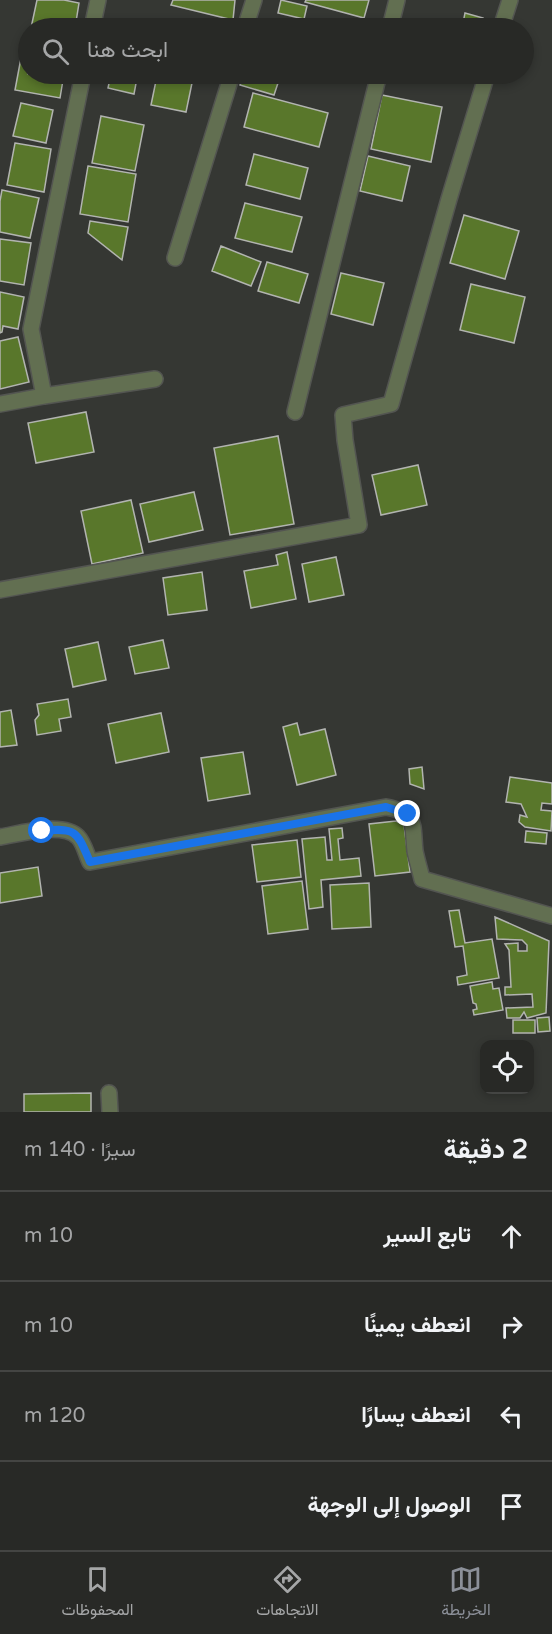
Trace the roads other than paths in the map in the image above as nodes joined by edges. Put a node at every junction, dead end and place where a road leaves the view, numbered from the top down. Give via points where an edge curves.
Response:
1 (98, 0) edge
2 (254, 0) edge
3 (397, 0) edge
4 (510, 0) edge
5 (94, 18) edge
6 (248, 18) edge
7 (392, 18) edge
8 (504, 18) edge
9 (81, 84) edge
10 (229, 84) edge
11 (377, 84) edge
12 (485, 84) edge
13 (175, 258) dead end
14 (155, 379) dead end
15 (44, 396) junction
16 (0, 404) edge
17 (295, 412) dead end
18 (0, 590) edge
19 (0, 837) edge
20 (552, 916) edge
21 (109, 1093) dead end
22 (110, 1112) edge

1 - 5 street
2 - 6 street
3 - 7 street
4 - 8 street
9 - 15 street via 31,329
10 - 13 street
11 - 17 street
12 - 18 street via 391,404 344,416 359,525
14 - 15 street
15 - 16 street
19 - 20 street via 62,828 80,838 90,862 386,807 408,814 413,823 422,879
21 - 22 street

